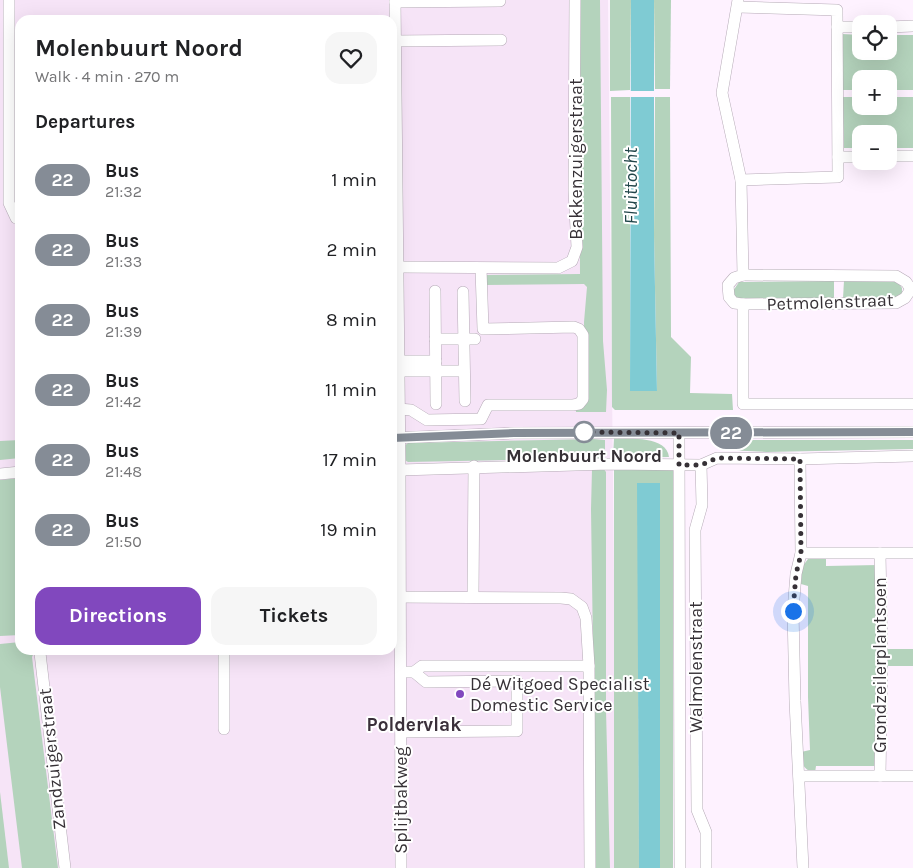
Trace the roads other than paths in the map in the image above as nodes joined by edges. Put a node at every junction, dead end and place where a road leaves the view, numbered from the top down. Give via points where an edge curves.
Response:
1 (9, 0) edge
2 (576, 0) edge
3 (394, 1) edge
4 (500, 1) edge
5 (738, 4) edge
6 (394, 15) edge
7 (913, 26) edge
8 (852, 27) edge
9 (897, 27) edge
10 (837, 28) junction
11 (501, 40) dead end
12 (397, 41) edge
13 (897, 156) edge
14 (913, 156) edge
15 (838, 157) junction
16 (852, 157) edge
17 (741, 180) junction
18 (15, 216) edge
19 (397, 268) joint
20 (481, 269) junction
21 (744, 275) junction
22 (912, 289) edge
23 (435, 291) dead end
24 (463, 292) dead end
25 (743, 304) junction
26 (435, 339) junction
27 (469, 339) junction
28 (398, 366) junction
29 (436, 366) junction
30 (464, 371) junction
31 (465, 401) dead end
32 (436, 404) dead end
33 (913, 404) edge
34 (398, 409) junction
35 (397, 424) edge
36 (913, 432) edge
37 (679, 433) junction
38 (397, 438) edge
39 (397, 446) edge
40 (913, 456) edge
41 (800, 459) junction
42 (679, 465) junction
43 (701, 465) junction
44 (474, 466) junction
45 (400, 470) junction
46 (15, 472) edge
47 (0, 474) edge
48 (880, 553) junction
49 (913, 553) edge
50 (801, 554) junction
51 (397, 565) edge
52 (397, 597) edge
53 (473, 597) junction
54 (397, 616) edge
55 (40, 655) edge
56 (224, 655) edge
57 (588, 666) junction
58 (400, 672) junction
59 (414, 672) junction
60 (224, 728) dead end
61 (401, 732) junction
62 (799, 776) junction
63 (880, 776) junction
64 (913, 776) edge
65 (65, 868) edge
66 (401, 868) edge
67 (590, 868) edge
68 (680, 868) edge
69 (706, 868) edge
70 (803, 868) edge

1 - 18 street via 10,203
2 - 20 street, Bakkenzuigerstraat via 574,191 577,247 572,261 558,268
3 - 4 street
3 - 6 street, Splijtbakweg
5 - 10 street via 837,10
5 - 17 street via 722,93
7 - 9 street
8 - 10 street
10 - 15 street
11 - 12 street
13 - 14 street
15 - 16 street
15 - 17 street via 838,177
17 - 21 street
19 - 20 street, Bakkenzuigerstraat
19 - 28 street, Splijtbakweg
20 - 34 street via 483,329 579,329 583,335 582,399 579,404 488,405 481,419 427,420 411,410
21 - 22 street, Petmolenstraat via 896,276
21 - 25 street via 734,278 728,285 728,297
22 - 25 street, Petmolenstraat via 896,303
23 - 26 street
24 - 27 street
25 - 33 street via 742,404
26 - 27 street
26 - 29 street
27 - 30 street
28 - 29 street
28 - 34 street, Splijtbakweg
29 - 30 street
29 - 32 street
30 - 31 street
34 - 35 street, Splijtbakweg
36 - 37 street
37 - 38 street via 514,433
37 - 42 street
39 - 45 street, Splijtbakweg
40 - 41 street
41 - 43 street via 717,458
41 - 50 street
42 - 43 street
42 - 44 street
42 - 68 street
43 - 69 street, Walmolenstraat via 702,505 695,530 697,810 706,832
44 - 45 street
44 - 53 street
45 - 51 street, Splijtbakweg
46 - 47 street
48 - 49 street, Grondzeilerplantsoen
48 - 50 street, Grondzeilerplantsoen
48 - 63 street, Grondzeilerplantsoen
50 - 62 street via 793,611
52 - 53 street
53 - 57 street via 571,599 582,608 586,618
54 - 58 street, Splijtbakweg
55 - 65 street, Zandzuigerstraat
56 - 60 street
57 - 59 street via 422,666
57 - 67 street
58 - 59 street
58 - 61 street, Splijtbakweg
59 - 61 street, Splijtbakweg via 426,682 517,681 517,731
61 - 66 street, Splijtbakweg
62 - 63 street, Grondzeilerplantsoen
62 - 70 street
63 - 64 street, Grondzeilerplantsoen

